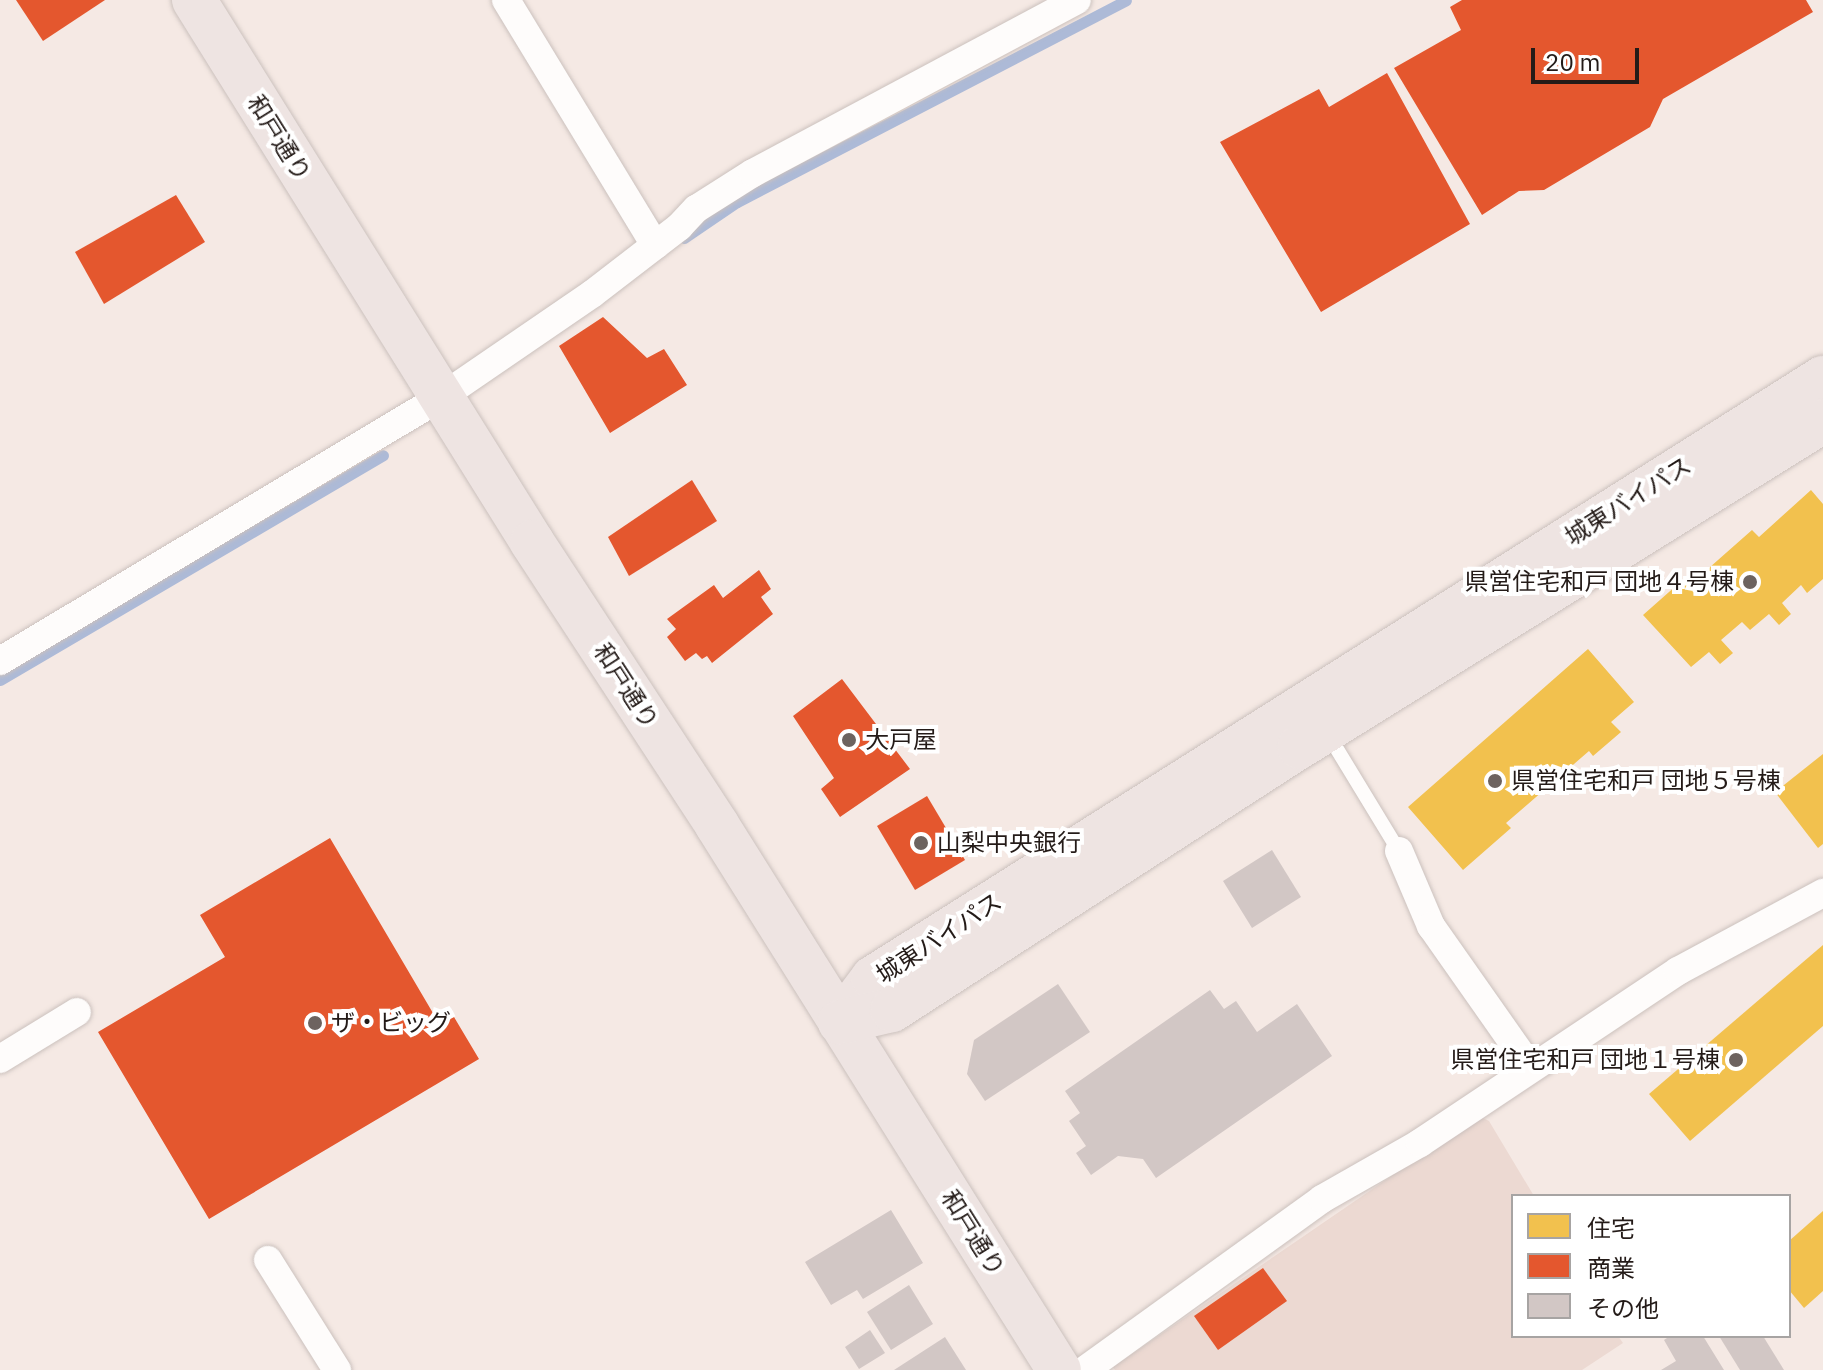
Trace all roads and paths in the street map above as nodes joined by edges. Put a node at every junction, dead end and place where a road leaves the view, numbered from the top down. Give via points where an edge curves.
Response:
1 (194, 0) edge
2 (506, 0) edge
3 (1077, 0) edge
4 (655, 245) junction
5 (1823, 378) edge
6 (443, 396) junction
7 (1820, 429) edge
8 (0, 661) edge
9 (1326, 731) junction
10 (1399, 851) joint
11 (1823, 893) edge
12 (77, 1012) dead end
13 (840, 1022) junction
14 (0, 1059) edge
15 (1530, 1067) junction
16 (268, 1260) dead end
17 (337, 1370) edge
18 (1059, 1370) edge
19 (1085, 1370) edge

1 - 6 highway, 和戸通り
2 - 4 street
3 - 4 street via 753,173 696,209
4 - 6 street
5 - 13 highway, 城東バイパス via 873,978
6 - 8 street
6 - 13 highway, 和戸通り
7 - 9 highway, 城東バイパス
9 - 10 lane
9 - 13 highway, 城東バイパス via 892,1010
10 - 15 street via 1431,926
11 - 15 street via 1678,971
12 - 14 street
13 - 18 highway, 和戸通り
15 - 19 street via 1420,1143 1322,1199
16 - 17 street

